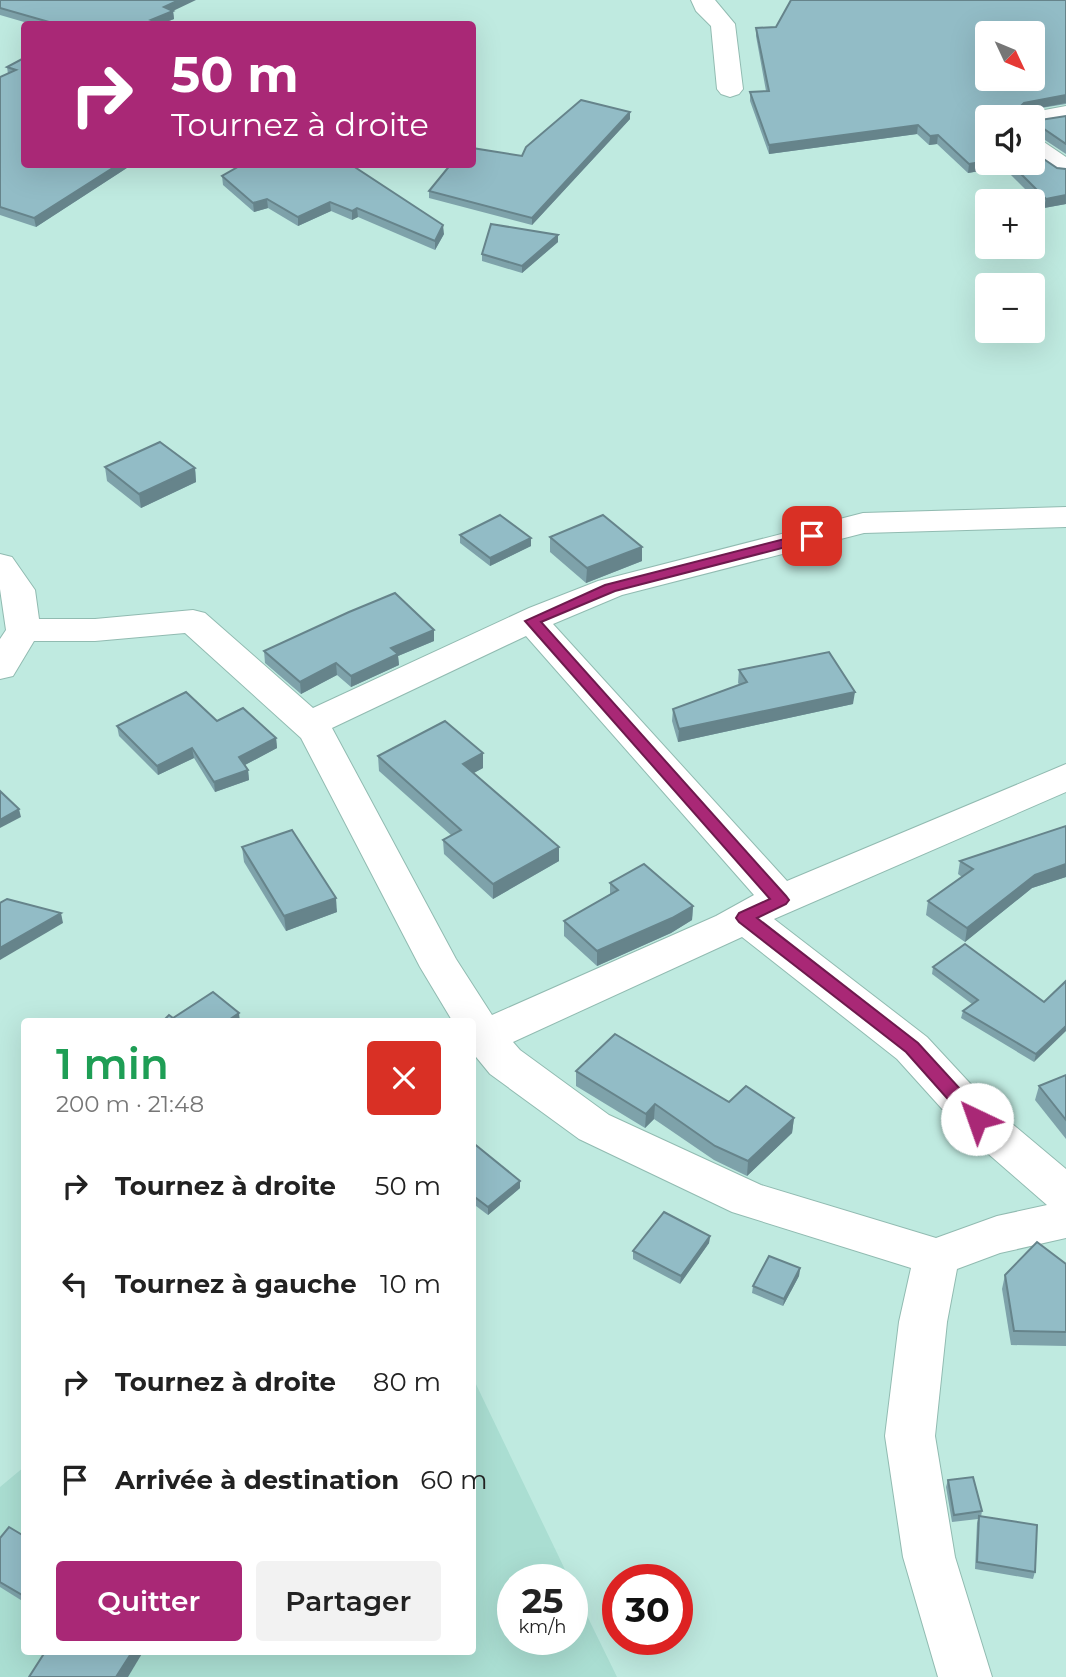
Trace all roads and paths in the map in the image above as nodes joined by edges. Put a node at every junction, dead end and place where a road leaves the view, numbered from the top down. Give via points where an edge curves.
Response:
1 (703, 0) edge
2 (730, 89) dead end
3 (1066, 114) edge
4 (1045, 117) edge
5 (1045, 155) edge
6 (1066, 169) edge
7 (1066, 517) edge
8 (0, 564) edge
9 (532, 621) junction
10 (23, 630) junction
11 (0, 668) edge
12 (309, 724) junction
13 (1066, 778) edge
14 (763, 909) junction
15 (472, 1018) edge
16 (476, 1024) edge
17 (484, 1037) junction
18 (1066, 1195) edge
19 (1066, 1219) edge
20 (936, 1257) junction
21 (965, 1677) edge

1 - 2 street via 723,24
3 - 4 street
5 - 6 street
7 - 9 street via 863,523 610,588
8 - 10 street via 18,590
9 - 12 street
9 - 14 street
10 - 11 street
10 - 12 street via 95,630 193,621
12 - 15 street
13 - 14 street
14 - 17 street
14 - 18 street via 912,1048 977,1119
16 - 17 street
17 - 20 street via 505,1062 594,1127 748,1199
19 - 20 street via 997,1234
20 - 21 street via 909,1436 929,1557

